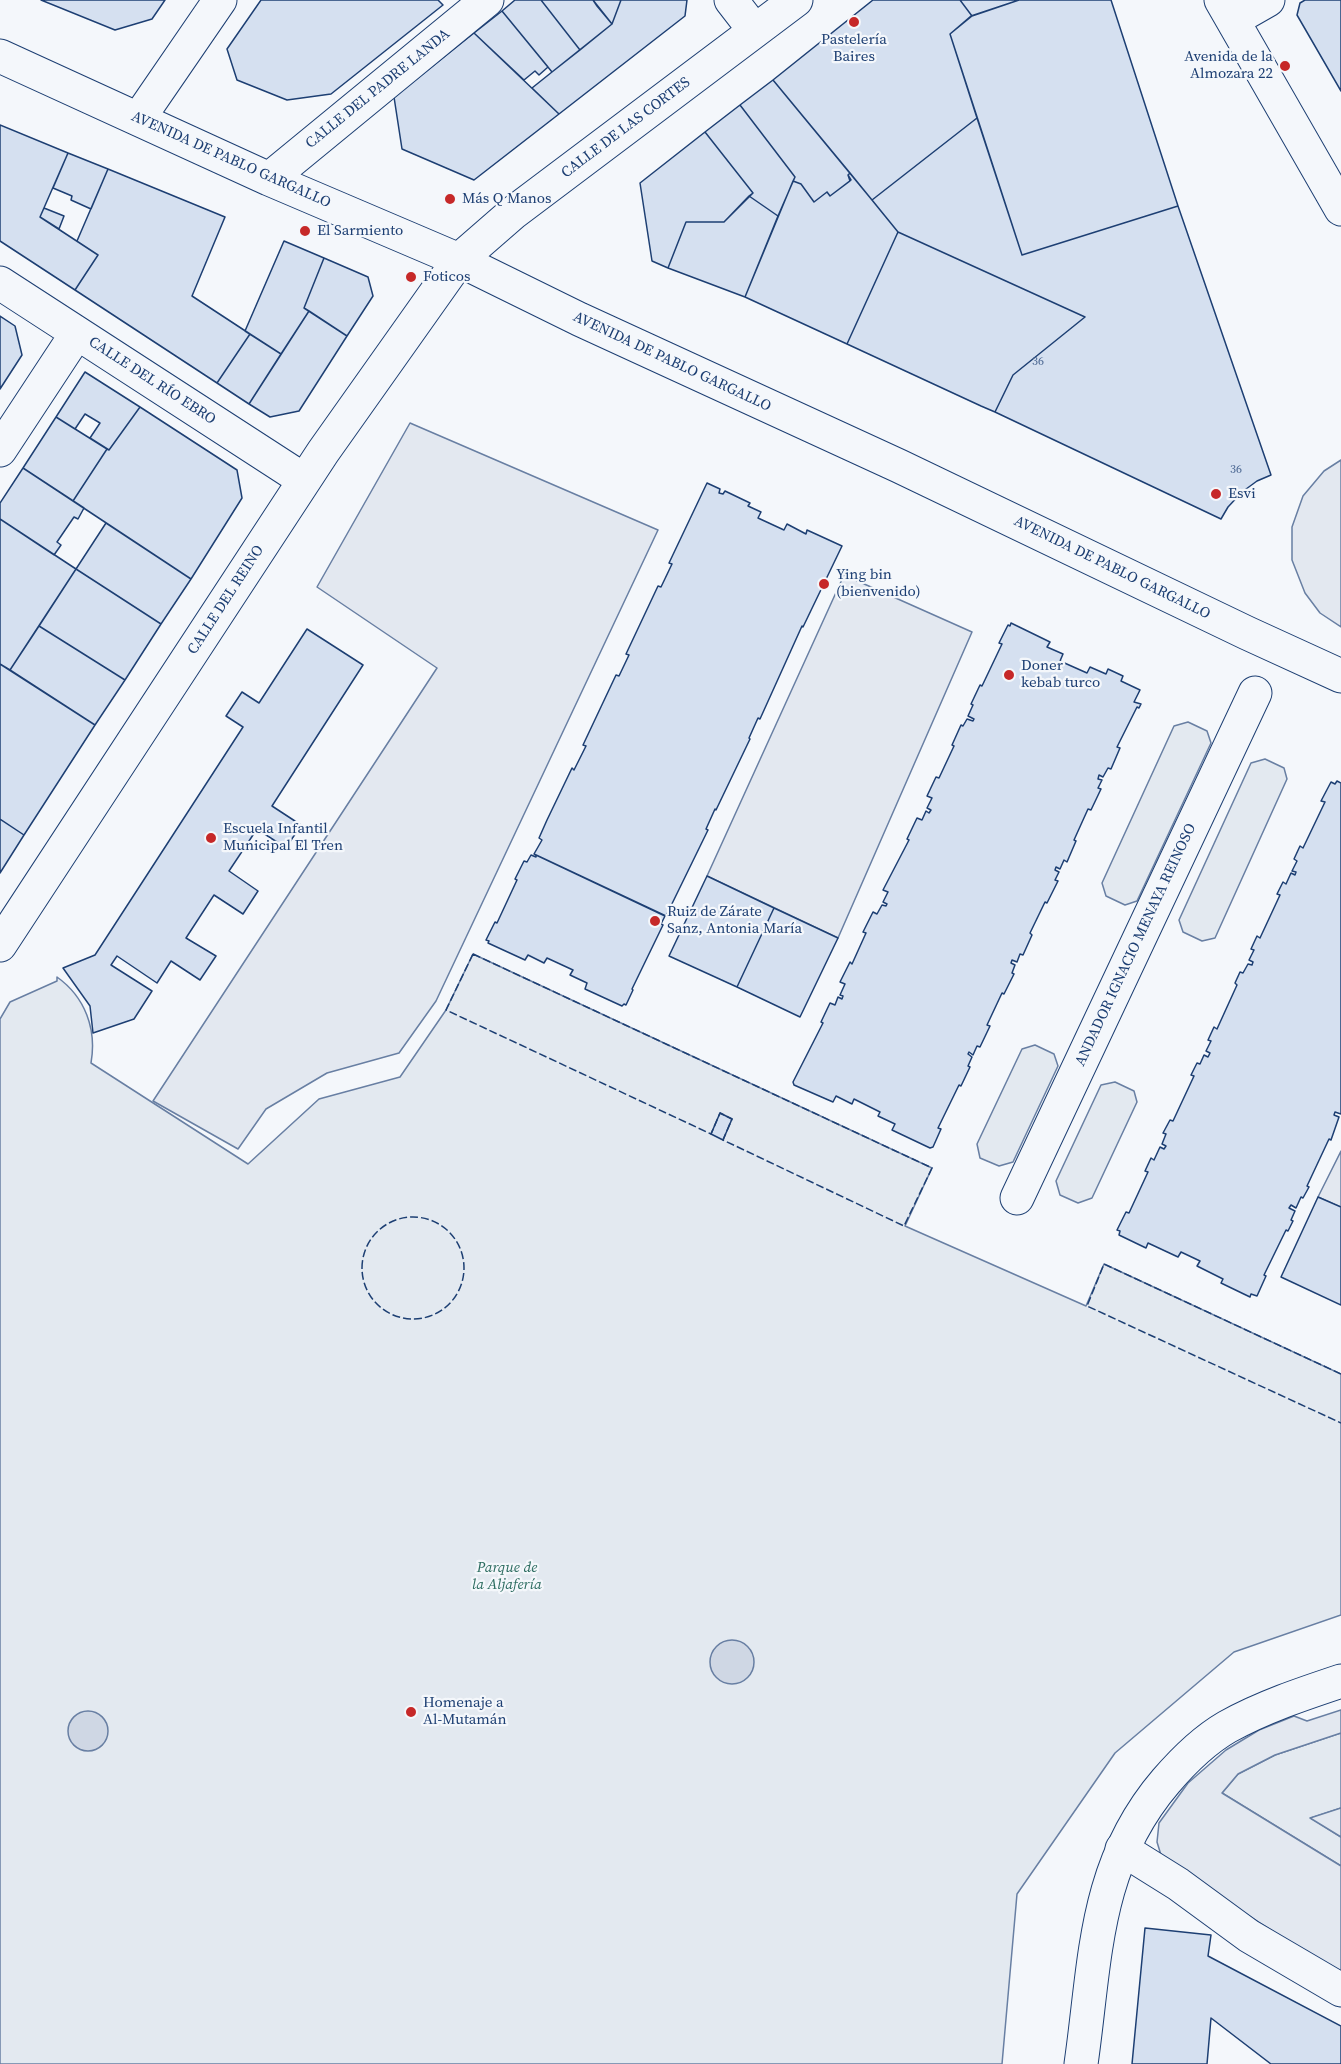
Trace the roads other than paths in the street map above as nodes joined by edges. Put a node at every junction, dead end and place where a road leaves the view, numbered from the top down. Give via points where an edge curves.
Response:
1 (220, 0) edge
2 (488, 0) edge
3 (731, 0) edge
4 (796, 0) edge
5 (1268, 0) edge
6 (1227, 10) edge
7 (755, 31) junction
8 (0, 56) edge
9 (139, 118) junction
10 (269, 179) junction
11 (1341, 209) edge
12 (459, 260) junction
13 (0, 283) edge
14 (77, 333) junction
15 (0, 450) edge
16 (304, 480) junction
17 (1341, 676) edge
18 (1255, 693) dead end
19 (0, 945) edge
20 (1017, 1198) dead end
21 (1341, 1681) edge
22 (1122, 1849) junction
23 (1341, 1990) edge
24 (1081, 2064) edge

1 - 9 street
2 - 10 street, CALLE DEL PADRE LANDA
3 - 7 street
4 - 7 street, CALLE DE LAS CORTES
5 - 6 street
6 - 11 street
7 - 12 street, CALLE DE LAS CORTES via 513,213
8 - 9 street, AVENIDA DE PABLO GARGALLO
9 - 10 street, AVENIDA DE PABLO GARGALLO
10 - 12 street, AVENIDA DE PABLO GARGALLO
12 - 16 street, CALLE DEL REINO
12 - 17 street, AVENIDA DE PABLO GARGALLO
13 - 14 street, CALLE DEL RÍO EBRO
14 - 15 street
14 - 16 street, CALLE DEL RÍO EBRO
16 - 19 street, CALLE DEL REINO
18 - 20 street, ANDADOR IGNACIO MENAYA REINOSO
21 - 22 street via 1255,1713 1200,1746 1155,1794
22 - 23 street via 1249,1936
22 - 24 street via 1098,1933

